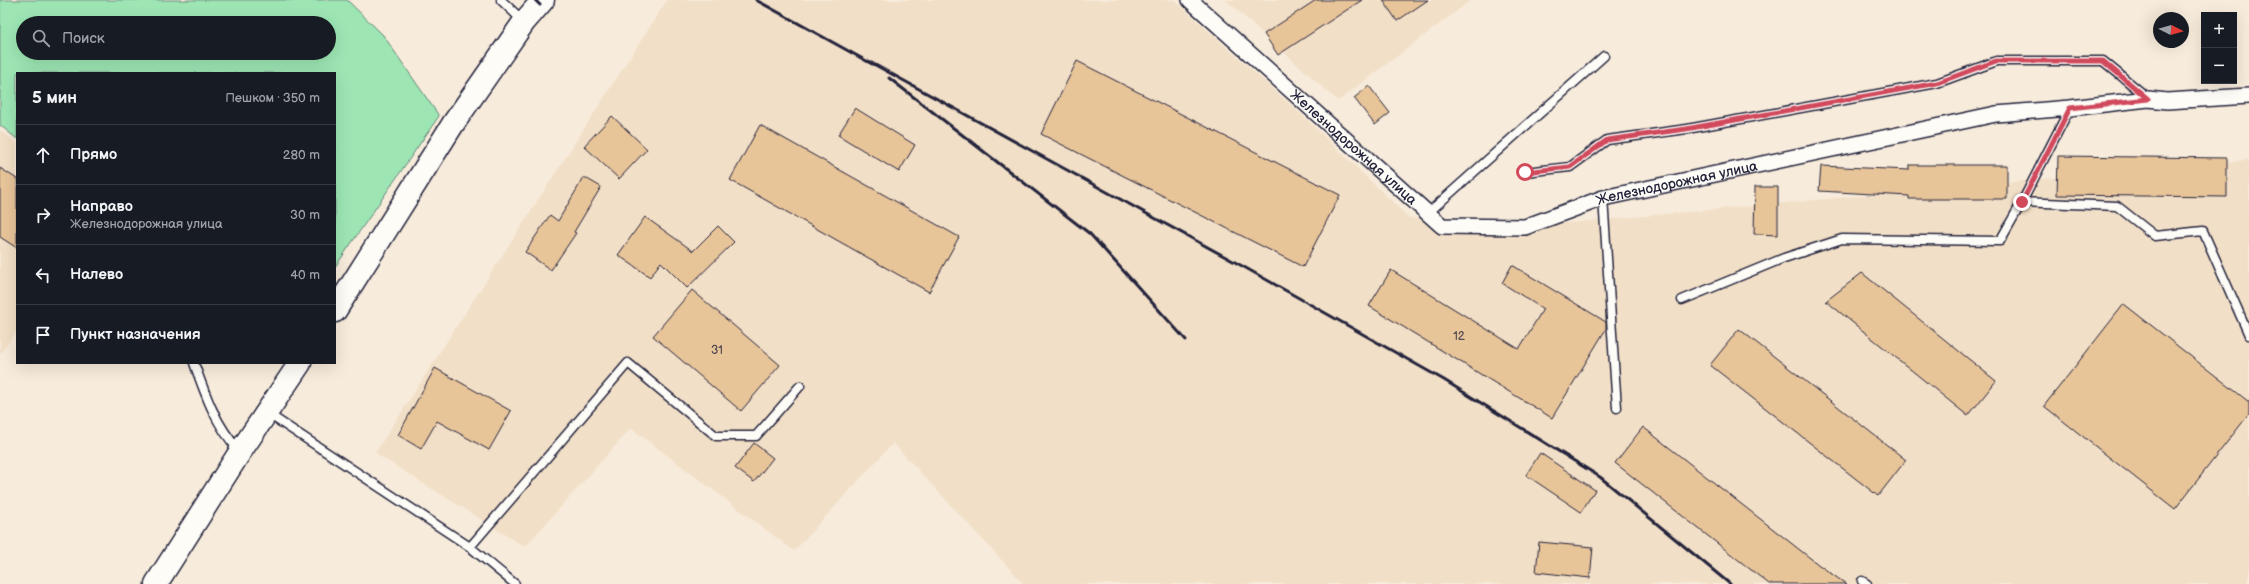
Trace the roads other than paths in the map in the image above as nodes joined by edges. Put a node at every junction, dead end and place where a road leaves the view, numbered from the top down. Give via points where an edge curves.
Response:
1 (501, 0) edge
2 (543, 0) edge
3 (1190, 0) edge
4 (524, 22) junction
5 (1604, 56) dead end
6 (2249, 96) edge
7 (2148, 99) junction
8 (2070, 108) junction
9 (1525, 172) dead end
10 (1603, 198) junction
11 (2022, 202) junction
12 (1428, 214) junction
13 (1682, 300) dead end
14 (336, 309) edge
15 (2249, 335) edge
16 (194, 364) edge
17 (299, 364) edge
18 (800, 386) dead end
19 (1617, 408) dead end
20 (267, 413) junction
21 (240, 452) junction
22 (470, 547) junction
23 (156, 584) edge
24 (515, 584) edge

1 - 4 lane
2 - 4 main road
3 - 12 street, Железнодорожная улица
4 - 14 main road via 454,124
5 - 12 lane
6 - 7 street, Железнодорожная улица via 2167,101
7 - 8 street, Железнодорожная улица
7 - 9 lane via 2103,61 1996,61 1937,83 1686,129 1607,140 1570,167
8 - 10 street, Железнодорожная улица via 1996,114
8 - 11 lane
10 - 12 street, Железнодорожная улица via 1525,228 1442,226
10 - 19 lane
11 - 13 lane via 2000,241 1842,239 1784,258
11 - 15 lane via 2117,206 2154,236 2203,231
16 - 21 lane via 205,394 226,437
17 - 20 main road
18 - 22 lane via 756,436 716,436 628,363
20 - 21 main road
20 - 22 lane
21 - 23 main road
22 - 24 lane

